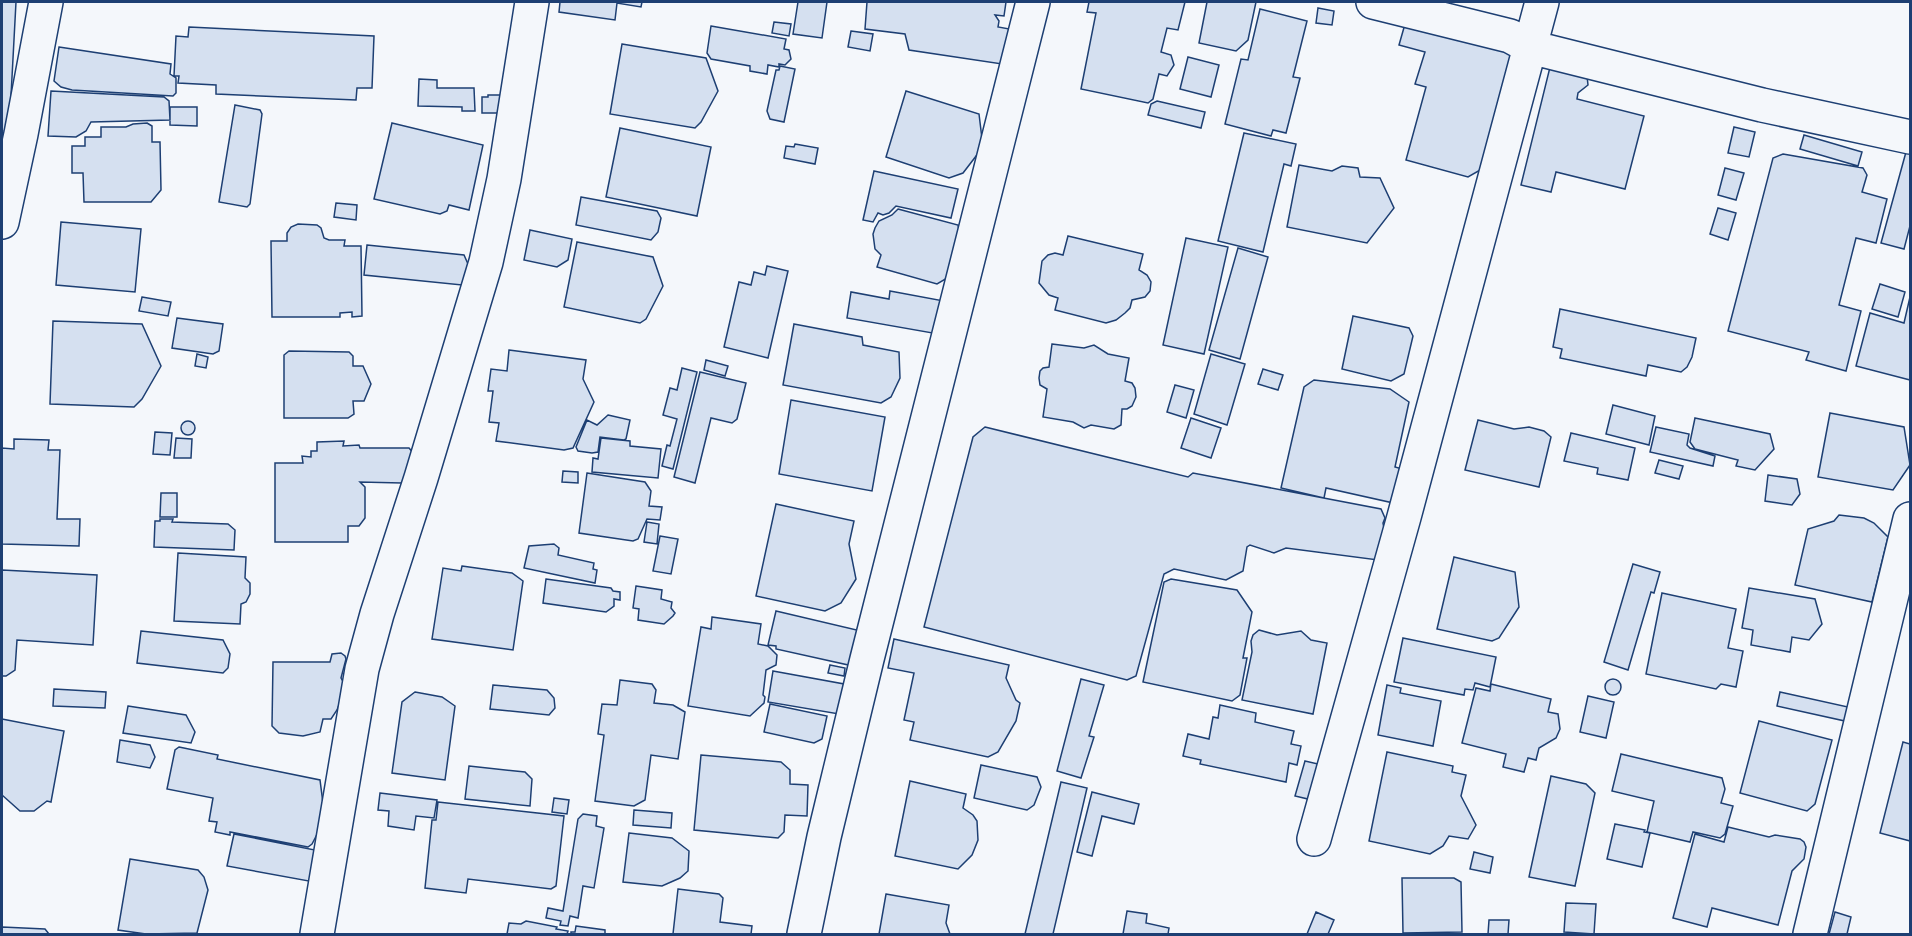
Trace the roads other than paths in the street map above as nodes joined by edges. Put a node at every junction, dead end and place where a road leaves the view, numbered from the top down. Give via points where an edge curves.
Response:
1 (46, 2) edge
2 (532, 2) edge
3 (1033, 2) edge
4 (1373, 2) edge
5 (1542, 2) edge
6 (1530, 47) junction
7 (1911, 137) edge
8 (2, 222) edge
9 (1911, 519) edge
10 (1314, 839) dead end
11 (317, 934) edge
12 (804, 934) edge
13 (1810, 934) edge

1 - 8 street
2 - 11 street via 504,179 486,262 362,669
3 - 12 street via 859,692
4 - 6 street via 1510,36
5 - 6 street
6 - 7 street via 1762,105
6 - 10 street
9 - 13 street

